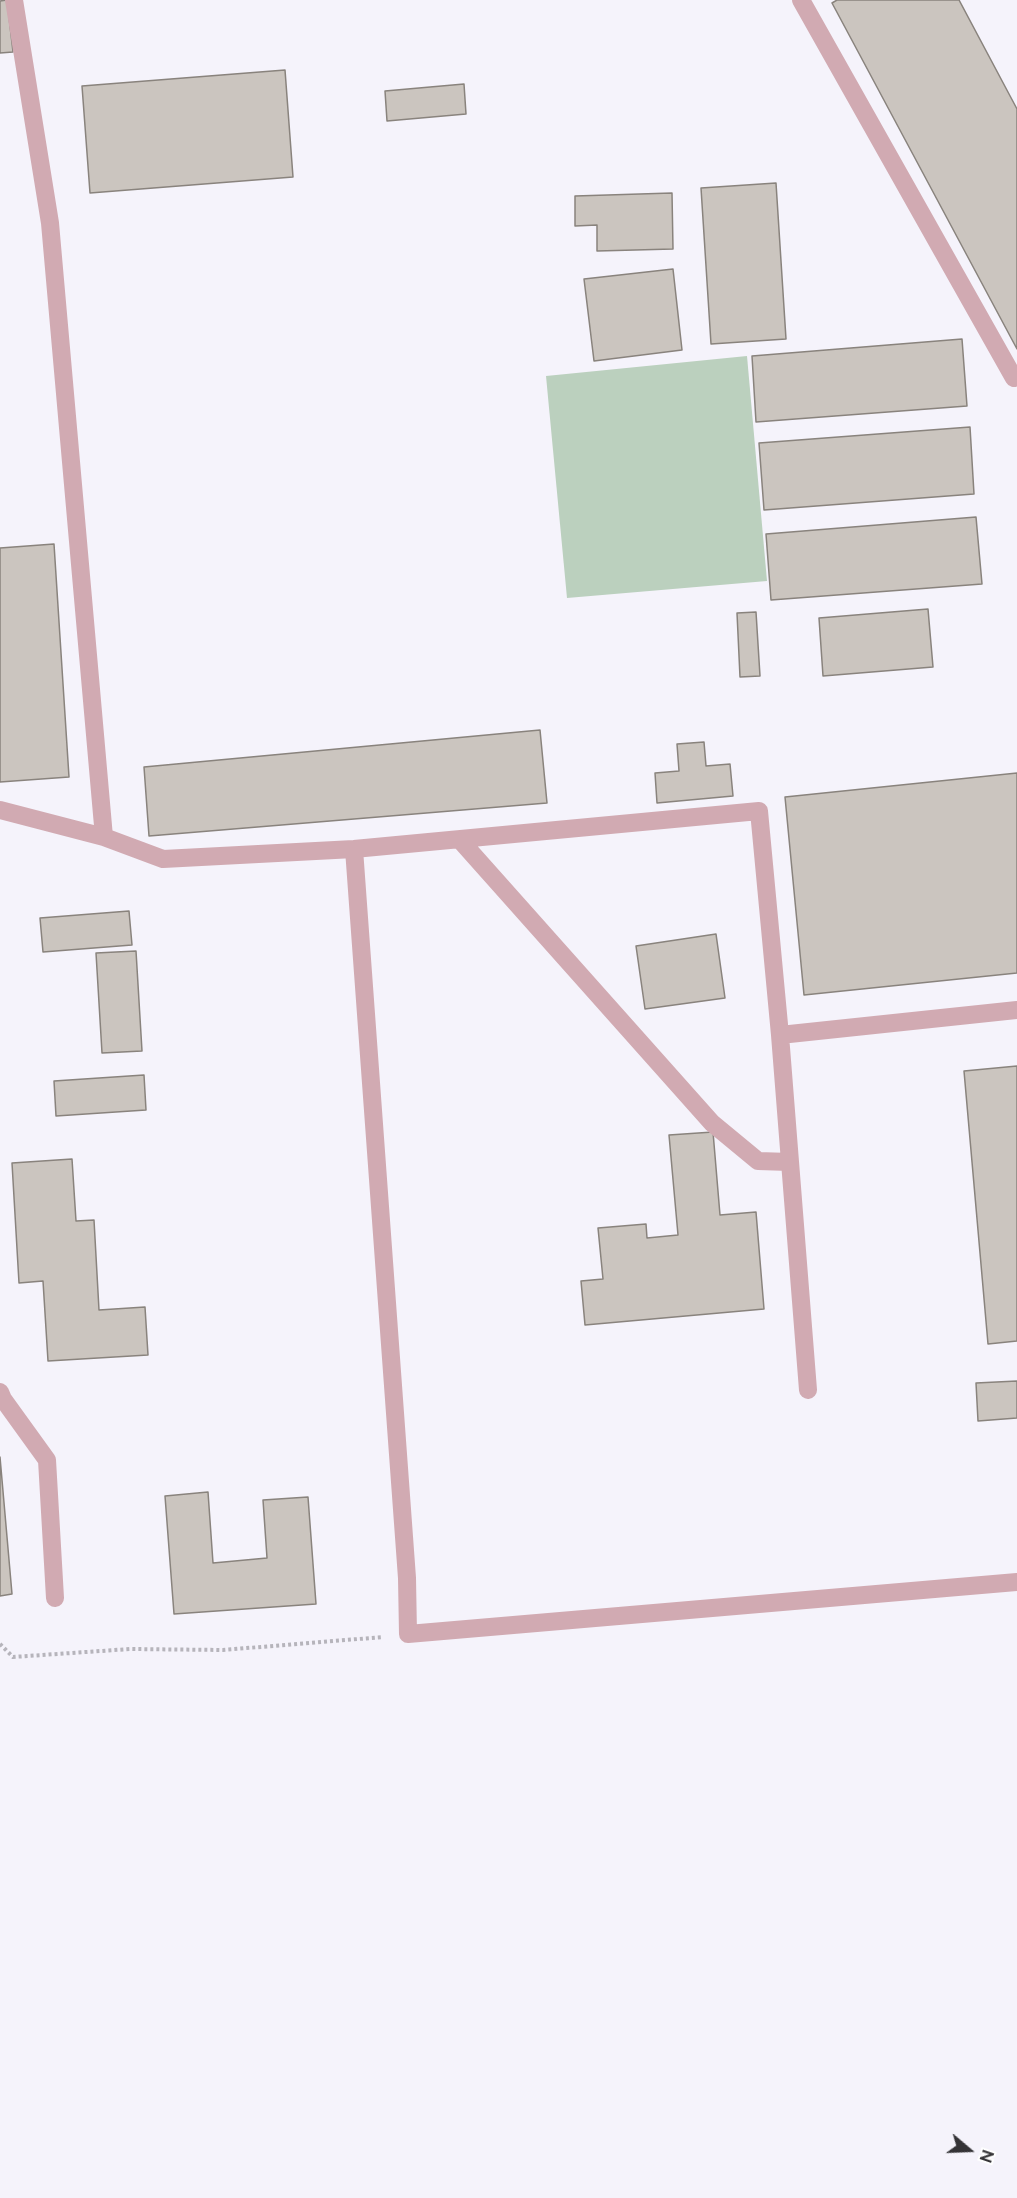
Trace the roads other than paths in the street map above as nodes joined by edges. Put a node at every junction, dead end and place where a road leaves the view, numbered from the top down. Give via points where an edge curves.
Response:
1 (14, 0) edge
2 (801, 0) edge
3 (1017, 376) edge
4 (0, 810) edge
5 (104, 837) junction
6 (460, 840) junction
7 (354, 849) junction
8 (1017, 1010) edge
9 (780, 1035) junction
10 (790, 1162) junction
11 (808, 1390) dead end
12 (0, 1392) edge
13 (1017, 1582) edge
14 (55, 1599) dead end

1 - 5 lane via 50,223
2 - 3 lane via 1014,378
4 - 5 lane
5 - 7 lane via 163,859
6 - 7 lane
6 - 9 lane via 759,811
6 - 10 lane via 712,1123 758,1161
7 - 13 lane via 408,1634
8 - 9 lane
9 - 10 lane
10 - 11 lane
12 - 14 lane via 47,1460

